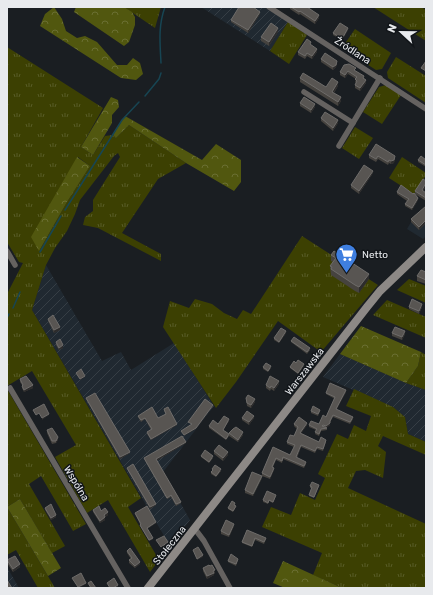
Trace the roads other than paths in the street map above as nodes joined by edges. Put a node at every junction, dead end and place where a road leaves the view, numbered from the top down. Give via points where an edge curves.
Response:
1 (270, 7) edge
2 (380, 78) junction
3 (304, 92) dead end
4 (426, 109) edge
5 (353, 123) junction
6 (339, 146) dead end
7 (426, 247) edge
8 (7, 252) edge
9 (15, 266) dead end
10 (10, 388) dead end
11 (205, 515) joint
12 (194, 529) junction
13 (128, 588) edge
14 (148, 588) edge
15 (230, 588) edge

1 - 2 street, Źródlana
2 - 4 street, Źródlana
2 - 5 street
3 - 5 street
5 - 6 street
7 - 11 main road, Warszawska via 380,291
8 - 9 street
10 - 13 street, Wspólna
11 - 12 main road, Stołeczna
12 - 14 main road, Stołeczna
12 - 15 street via 204,541

